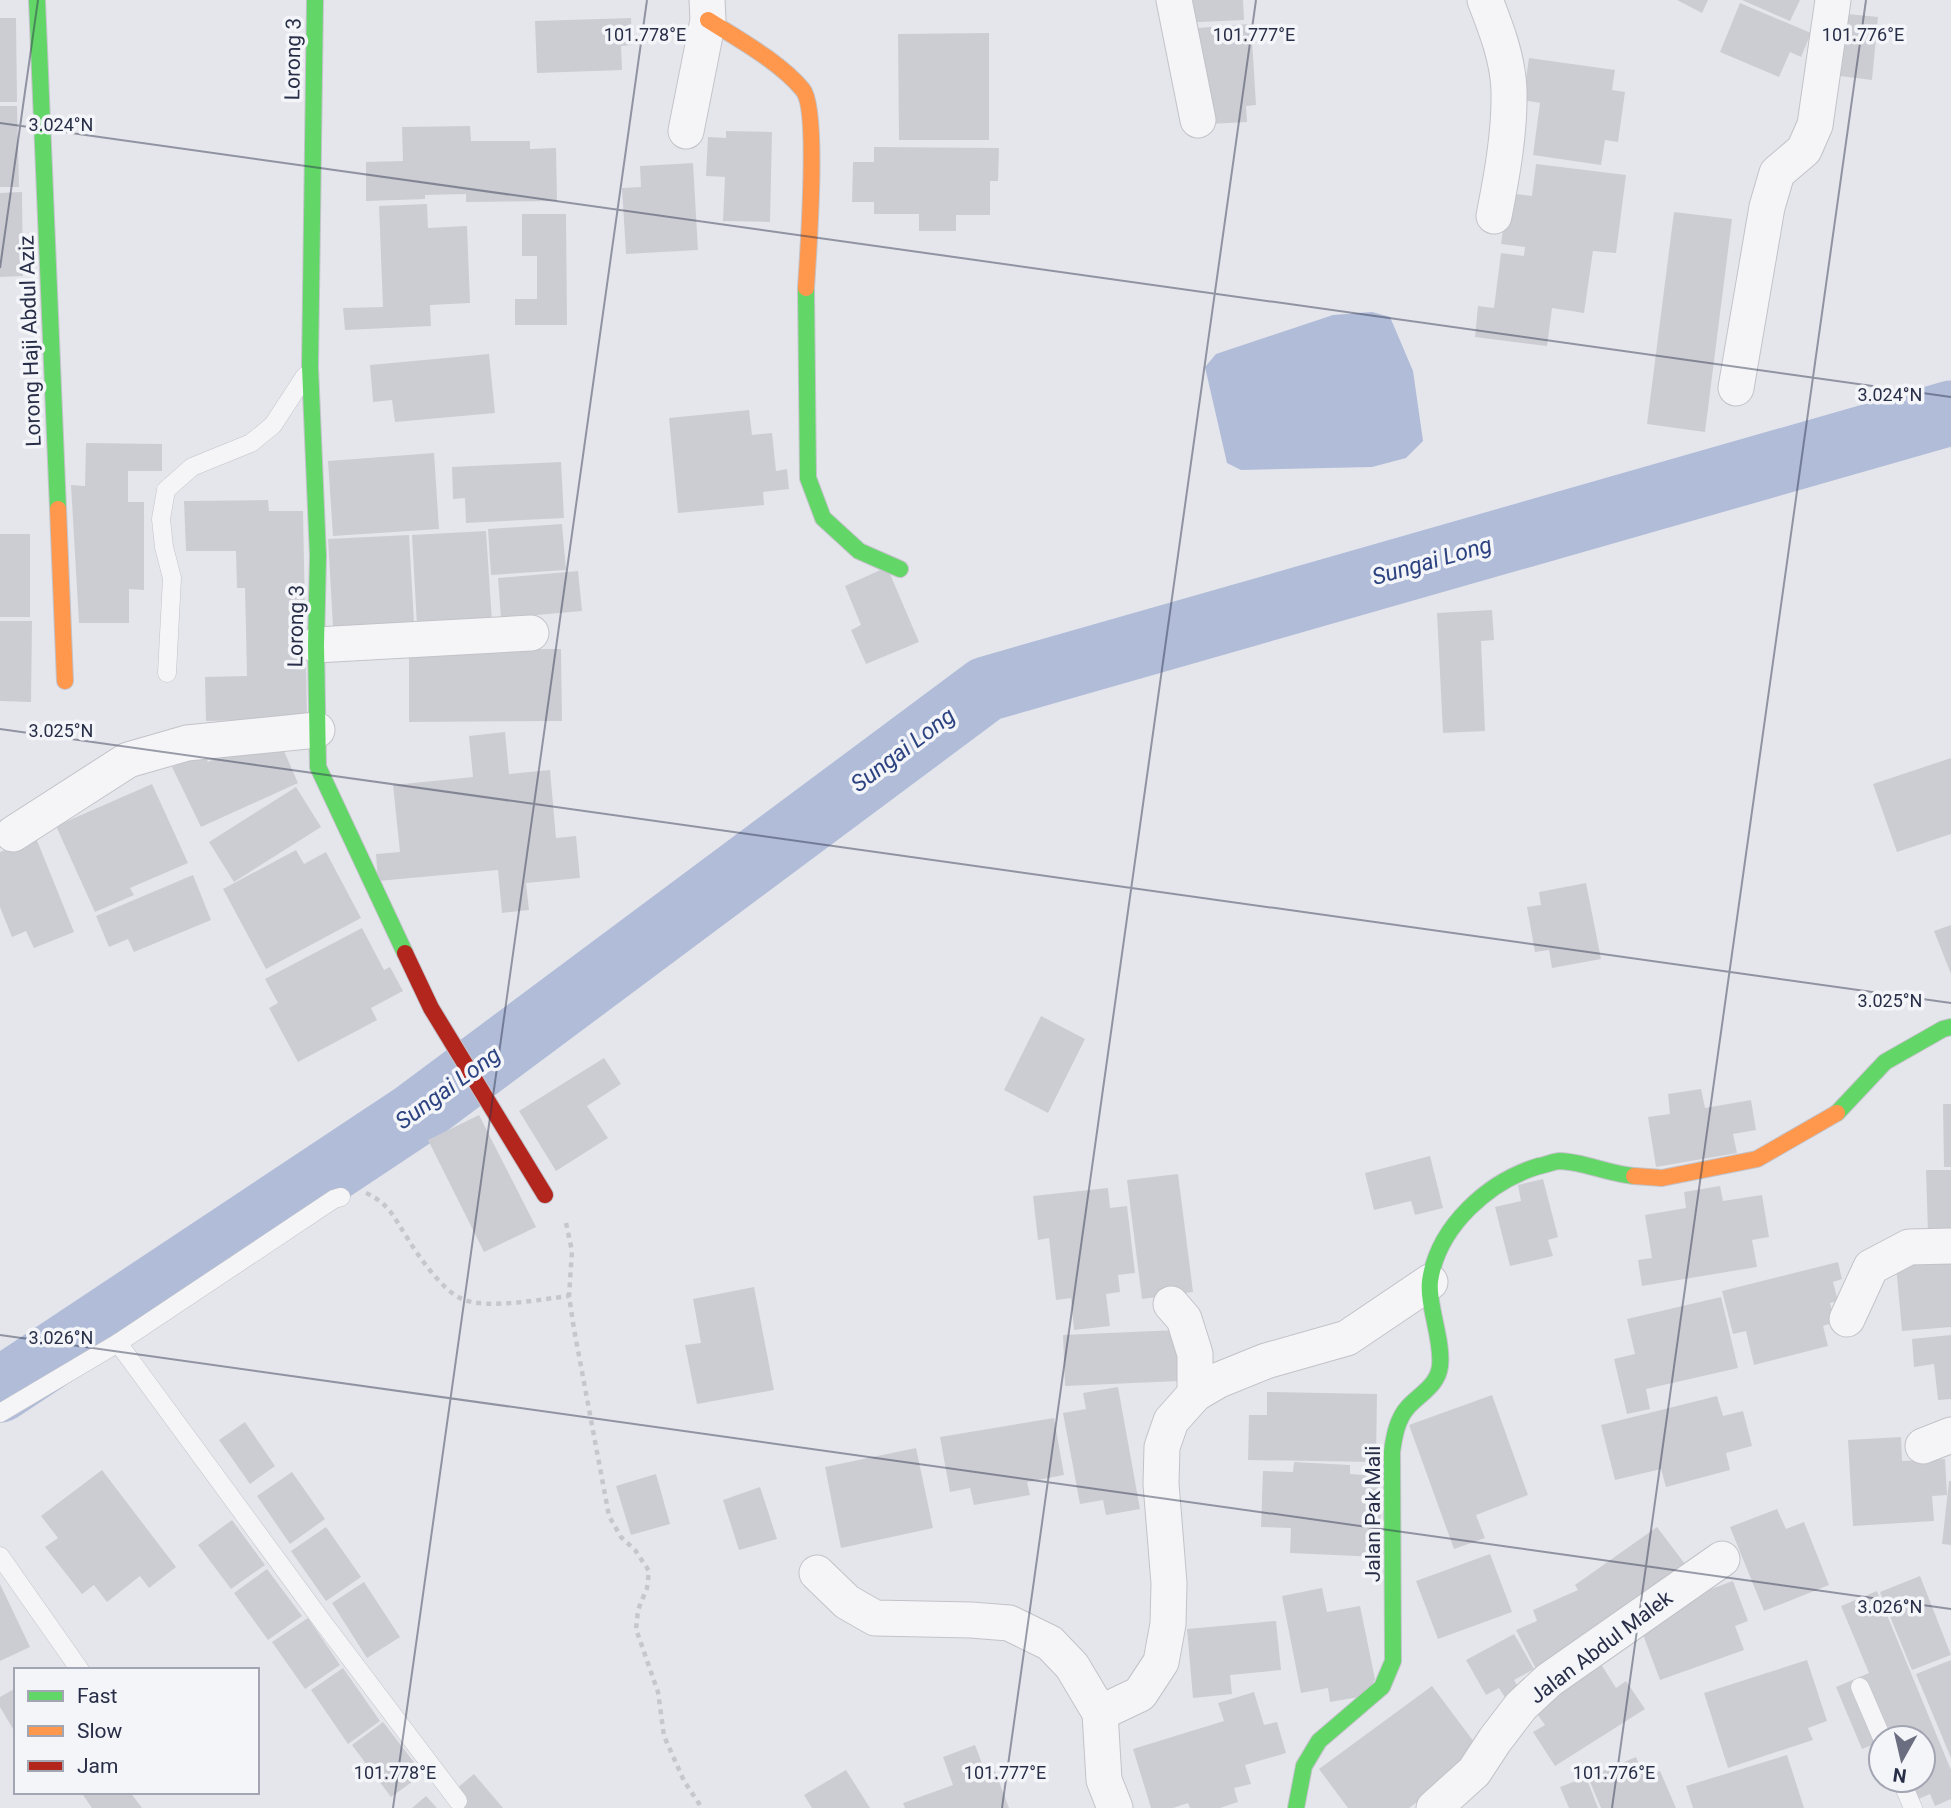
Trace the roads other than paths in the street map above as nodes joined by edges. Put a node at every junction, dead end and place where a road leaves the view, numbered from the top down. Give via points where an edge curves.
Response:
1 (37, 0) edge
2 (315, 0) edge
3 (1174, 0) edge
4 (1485, 0) edge
5 (1833, 0) edge
6 (708, 10) edge
7 (1198, 120) dead end
8 (686, 131) dead end
9 (1494, 216) dead end
10 (310, 368) junction
11 (1736, 388) dead end
12 (900, 569) dead end
13 (531, 633) dead end
14 (316, 645) junction
15 (167, 673) dead end
16 (65, 681) dead end
17 (317, 730) junction
18 (13, 834) dead end
19 (1951, 1027) edge
20 (545, 1195) road end
21 (341, 1197) road end
22 (1951, 1246) edge
23 (1430, 1283) junction
24 (1171, 1304) dead end
25 (1847, 1319) dead end
26 (118, 1343) junction
27 (1195, 1394) junction
28 (0, 1413) edge
29 (0, 1556) edge
30 (1722, 1559) dead end
31 (817, 1573) dead end
32 (79, 1668) edge
33 (1860, 1687) dead end
34 (1100, 1713) junction
35 (1876, 1724) edge
36 (458, 1801) dead end
37 (1115, 1808) edge
38 (1296, 1808) edge
39 (1434, 1808) edge

1 - 16 street, Lorong Haji Abdul Aziz
2 - 10 street, Lorong 3
3 - 7 street
4 - 9 street via 1499,35 1509,89 1504,164
5 - 11 street via 1815,125 1804,150 1777,173 1767,207
6 - 8 street
6 - 12 street via 805,92 812,138 805,321 808,478 823,518 859,551
10 - 14 street, Lorong 3 via 318,556
10 - 15 lane via 273,425 251,443 192,467 166,490 161,519 172,578
13 - 14 street
14 - 17 street, Lorong 3
17 - 18 street via 187,743 128,760
17 - 20 street, Lorong 3 via 318,767 431,1008
19 - 23 street, Jalan Pak Mali via 1885,1062 1836,1114 1757,1159 1662,1178 1559,1161 1523,1171 1485,1193 1459,1220 1443,1241
21 - 26 lane
22 - 25 street via 1909,1247 1871,1267
23 - 27 street via 1347,1338 1266,1361
23 - 38 street, Jalan Pak Mali via 1440,1368 1434,1383 1406,1409 1392,1452 1394,1661 1382,1687 1319,1741 1304,1766
24 - 27 street via 1184,1319 1195,1354
26 - 28 lane
26 - 36 lane
27 - 34 street via 1171,1421 1162,1447 1169,1583 1161,1662 1140,1694
29 - 32 lane
30 - 39 street, Jalan Abdul Malek via 1549,1680 1521,1706 1474,1772
31 - 34 street via 847,1602 876,1618 1009,1623 1050,1643 1072,1666
33 - 35 lane
34 - 37 street via 1104,1780

